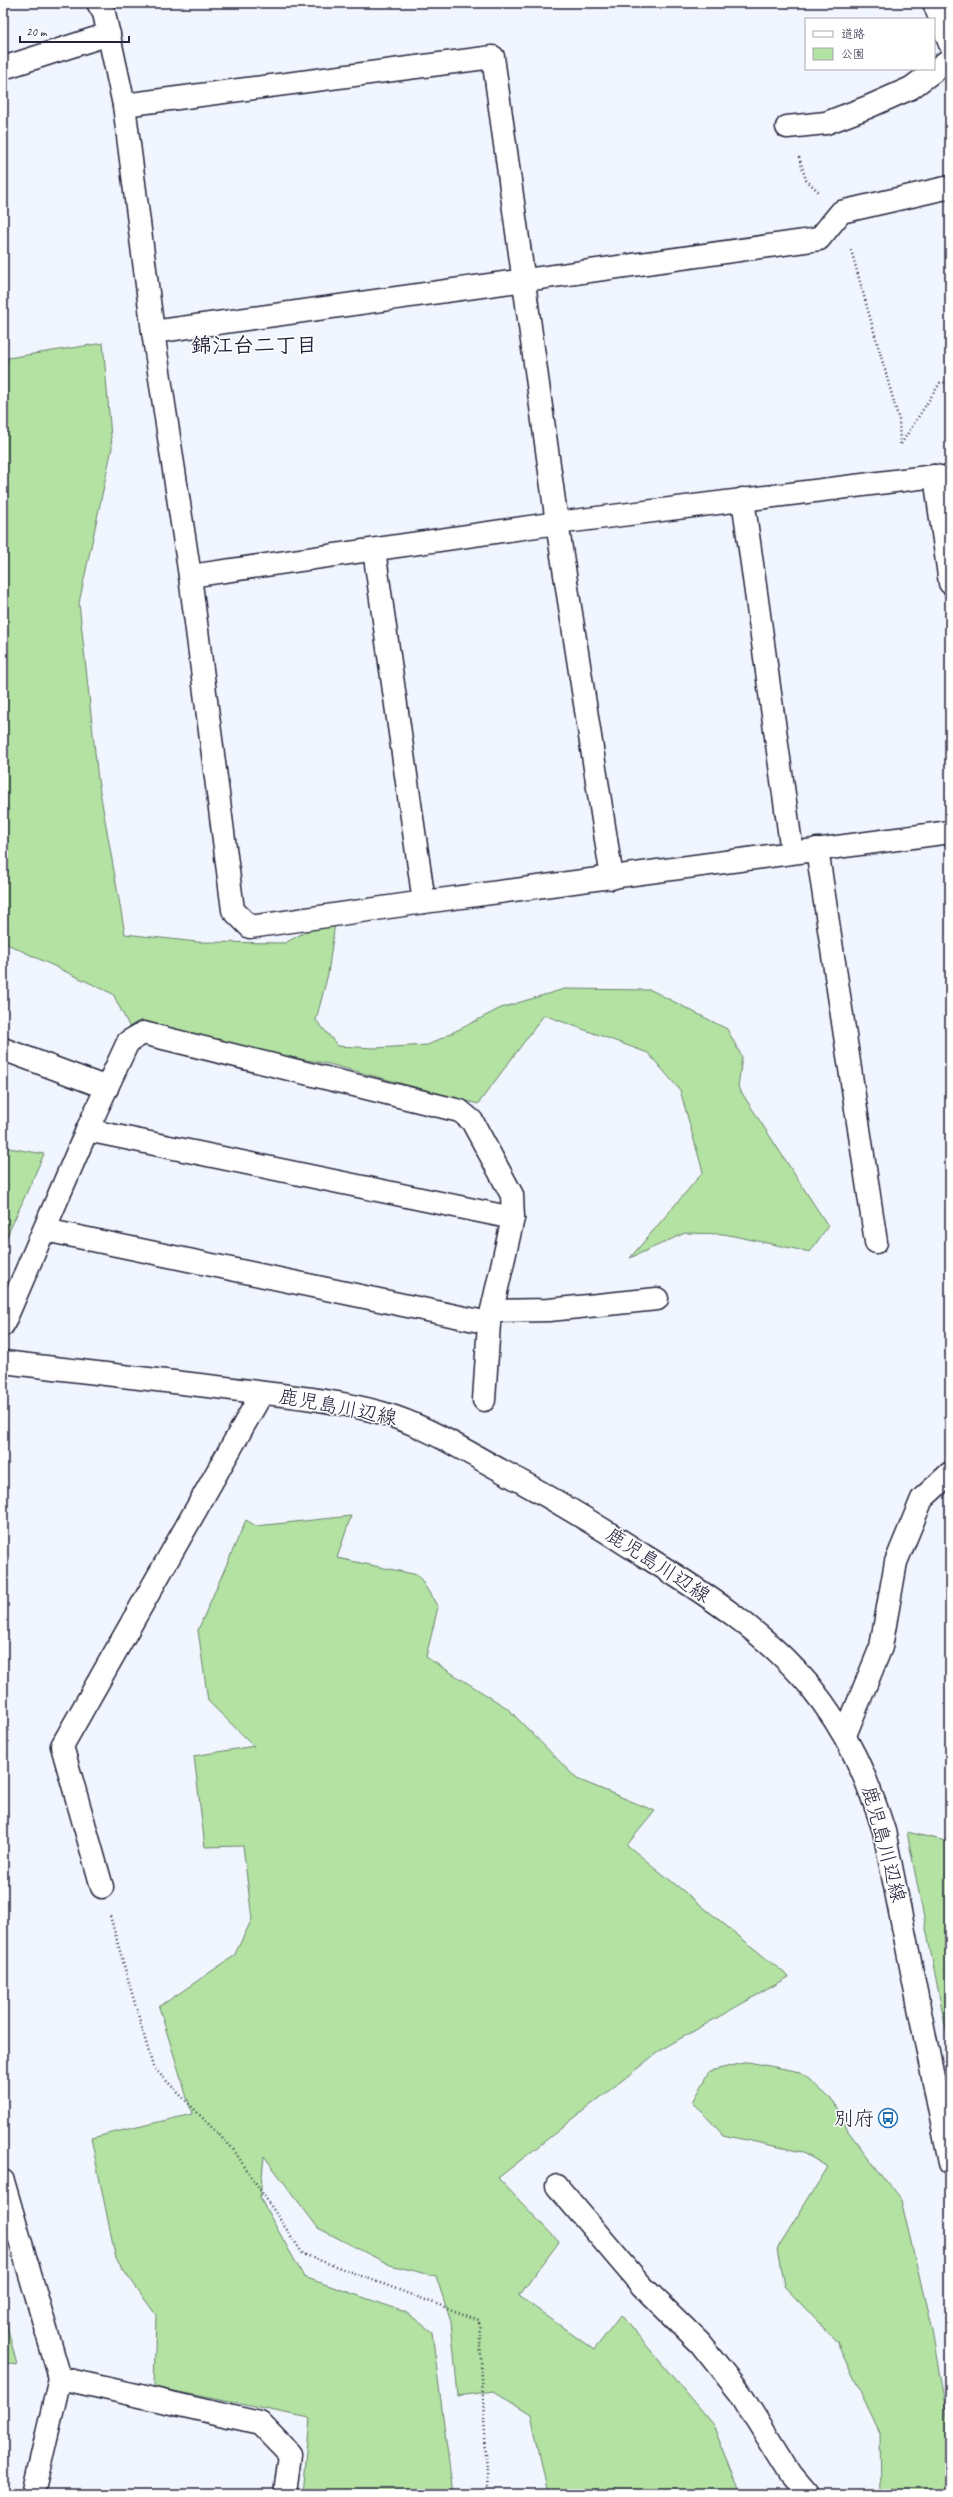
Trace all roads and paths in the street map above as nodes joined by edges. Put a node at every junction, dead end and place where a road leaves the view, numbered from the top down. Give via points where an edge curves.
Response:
1 (98, 3) edge
2 (934, 3) edge
3 (109, 34) junction
4 (950, 44) edge
5 (950, 60) edge
6 (3, 68) edge
7 (124, 105) junction
8 (787, 127) joint
9 (950, 187) edge
10 (841, 212) junction
11 (523, 281) junction
12 (153, 332) junction
13 (950, 382) edge
14 (943, 478) edge
15 (743, 499) junction
16 (557, 523) junction
17 (374, 550) junction
18 (190, 576) junction
19 (950, 583) edge
20 (950, 832) edge
21 (817, 849) junction
22 (792, 852) junction
23 (612, 878) junction
24 (424, 902) junction
25 (3, 1049) edge
26 (107, 1088) junction
27 (87, 1130) junction
28 (513, 1218) junction
29 (45, 1230) junction
30 (876, 1242) dead end
31 (657, 1299) dead end
32 (490, 1317) junction
33 (3, 1325) edge
34 (3, 1362) edge
35 (262, 1393) junction
36 (484, 1400) dead end
37 (950, 1473) edge
38 (845, 1736) junction
39 (102, 1887) joint
40 (950, 2163) edge
41 (3, 2180) edge
42 (556, 2186) dead end
43 (60, 2378) junction
44 (33, 2494) edge
45 (285, 2494) edge
46 (488, 2494) edge
47 (807, 2494) edge

1 - 3 street via 104,13
2 - 4 street
3 - 6 street
3 - 7 street
5 - 8 street via 911,88 868,107 826,123
7 - 11 street via 493,56
7 - 12 street
8 - 10 path via 806,180
9 - 10 street
10 - 11 street via 819,238
10 - 13 path via 899,420 900,444 940,383
11 - 12 street
11 - 16 street
12 - 18 street
14 - 15 street
14 - 19 street
15 - 16 street
15 - 22 street
16 - 17 street
16 - 23 street
17 - 18 street
17 - 24 street
18 - 24 street via 233,910 250,927
20 - 21 street
21 - 22 street
21 - 30 street
22 - 23 street
23 - 24 street
25 - 26 street
26 - 27 street
26 - 28 street via 128,1042 143,1033 460,1111 472,1121 512,1195
27 - 28 street
27 - 29 street
28 - 32 street
29 - 32 street
29 - 33 street
31 - 32 street
32 - 36 street
34 - 35 street, 鹿児島川辺線
35 - 38 street, 鹿児島川辺線 via 357,1407 403,1420 436,1435 559,1502 699,1590 735,1616 794,1668
35 - 39 street via 62,1746
37 - 38 street via 922,1499 896,1562 880,1647
38 - 40 street, 鹿児島川辺線 via 861,1764 884,1831
39 - 46 path via 153,2067 233,2149 303,2254 478,2320
41 - 43 street
42 - 47 street via 642,2286 700,2343 740,2393 791,2475
43 - 44 street
43 - 45 street via 260,2423 290,2454

